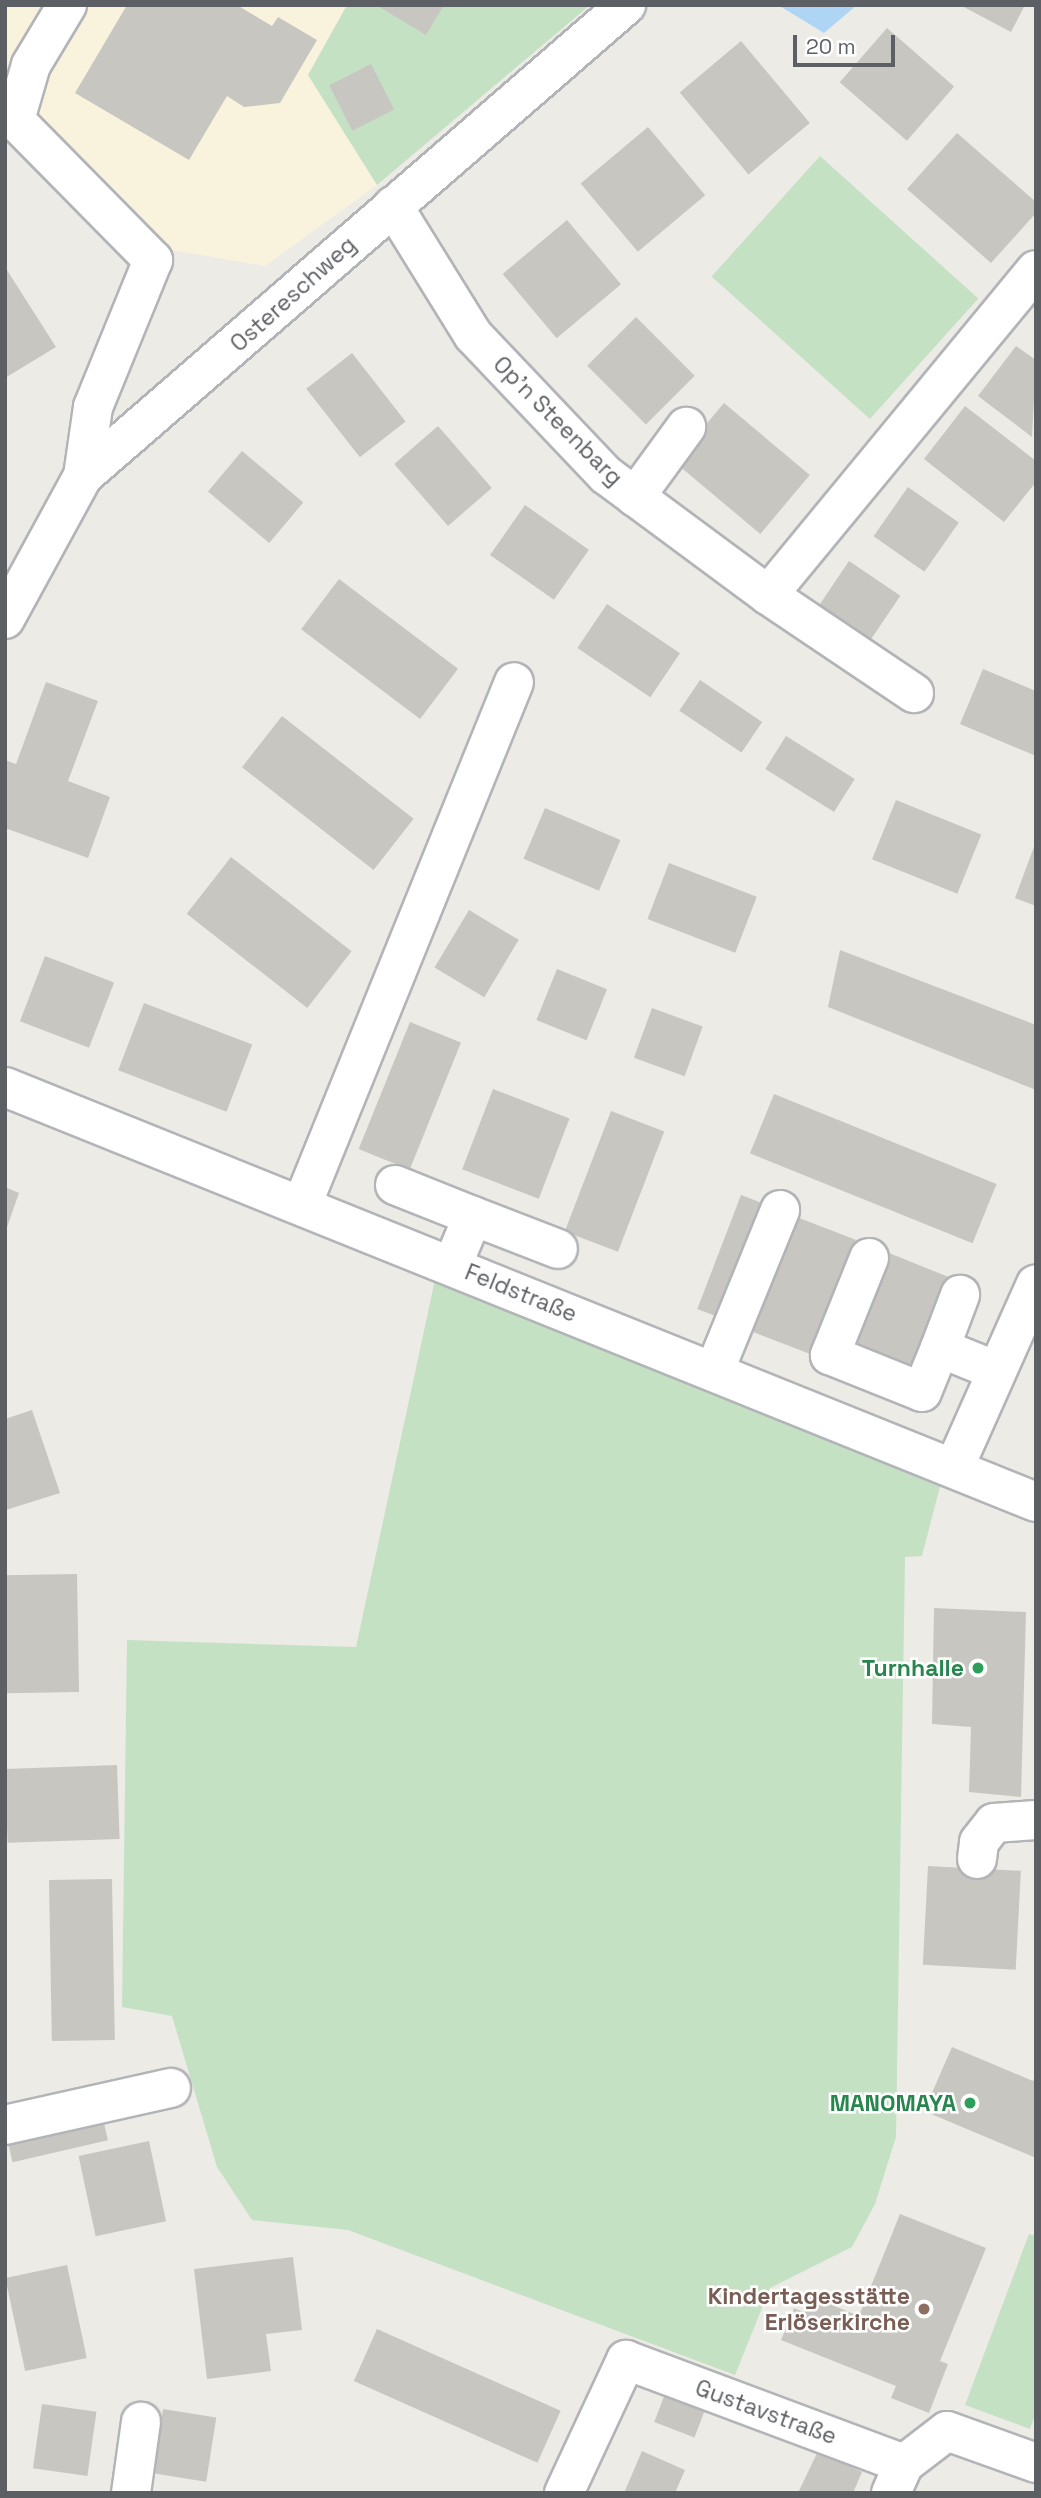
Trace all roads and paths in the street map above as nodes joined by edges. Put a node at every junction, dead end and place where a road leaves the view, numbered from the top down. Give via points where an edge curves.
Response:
1 (67, 5) edge
2 (626, 5) edge
3 (10, 115) edge
4 (393, 206) junction
5 (1036, 270) edge
6 (687, 427) dead end
7 (83, 475) junction
8 (635, 497) junction
9 (768, 595) junction
10 (5, 619) edge
11 (514, 682) dead end
12 (914, 693) dead end
13 (5, 1087) edge
14 (394, 1185) dead end
15 (302, 1205) junction
16 (780, 1210) dead end
17 (473, 1216) junction
18 (558, 1250) dead end
19 (869, 1258) dead end
20 (452, 1266) junction
21 (1036, 1284) edge
22 (960, 1295) dead end
23 (940, 1348) junction
24 (997, 1371) junction
25 (714, 1372) junction
26 (954, 1468) junction
27 (1036, 1502) edge
28 (1036, 1820) edge
29 (976, 1859) dead end
30 (171, 2088) dead end
31 (5, 2124) edge
32 (141, 2421) dead end
33 (1036, 2463) edge
34 (897, 2478) edge
35 (131, 2493) edge
36 (564, 2493) edge

1 - 3 street via 31,65
2 - 4 street, Ostereschweg
3 - 7 street via 153,260 93,407
4 - 7 street, Ostereschweg
4 - 8 street, Op'n Steenbarg via 473,335 606,475
5 - 9 street
6 - 8 street
7 - 10 street, Ostereschweg
8 - 9 street, Op'n Steenbarg
9 - 12 street, Op'n Steenbarg
11 - 15 street
13 - 15 street, Feldstraße
14 - 17 street
15 - 20 street, Feldstraße
16 - 25 street
17 - 18 street
17 - 20 street
19 - 23 street via 830,1355 922,1392
20 - 25 street, Feldstraße
21 - 24 street
22 - 23 street
23 - 24 street
24 - 26 street
25 - 26 street, Feldstraße
26 - 27 street, Feldstraße
28 - 29 street via 994,1823 979,1842
30 - 31 street
32 - 35 street
33 - 34 street, Gustavstraße via 947,2431
34 - 36 street, Gustavstraße via 626,2360

